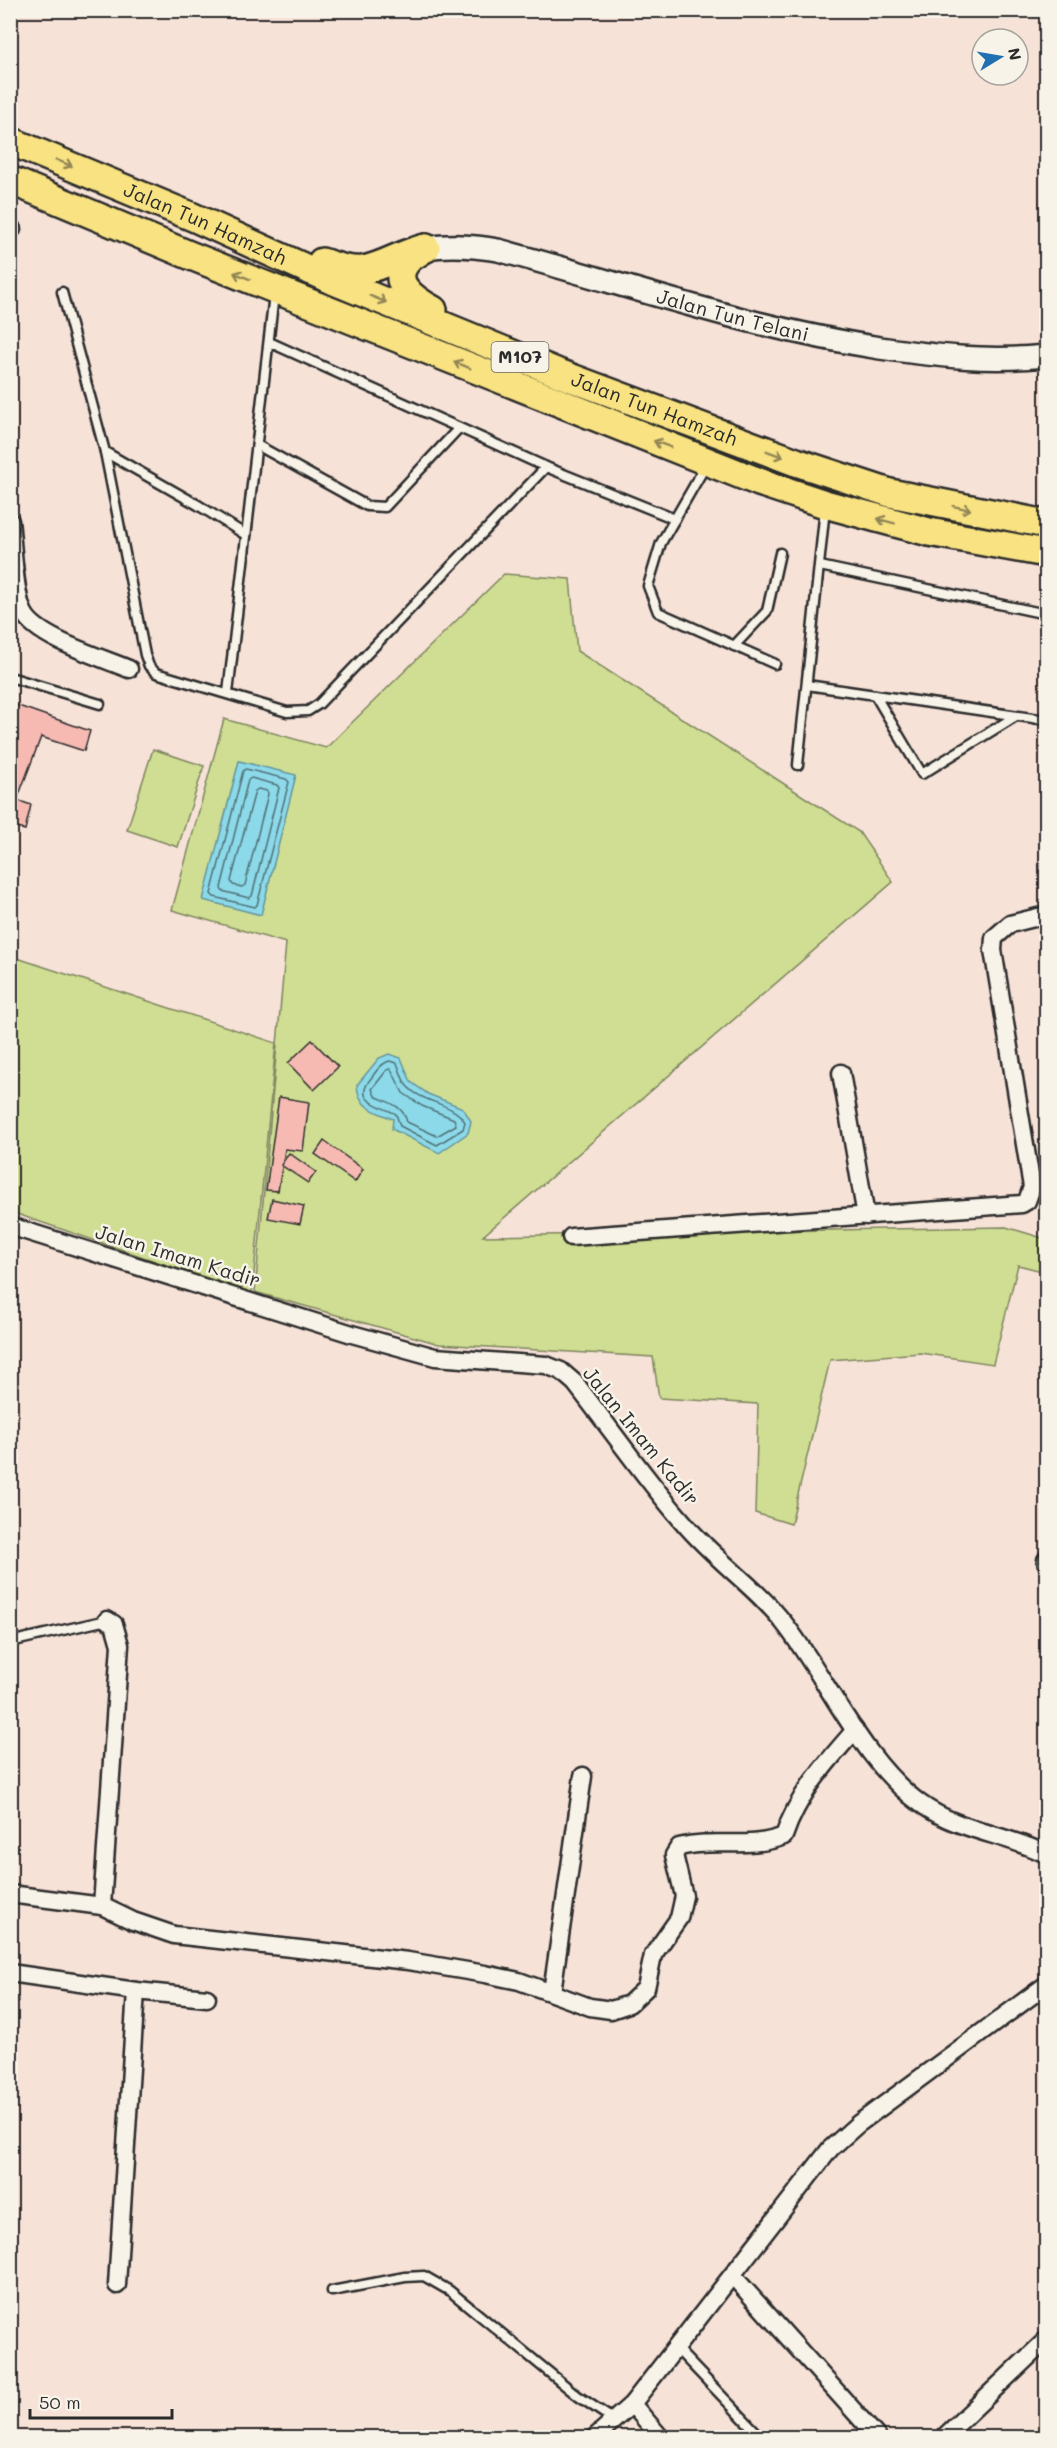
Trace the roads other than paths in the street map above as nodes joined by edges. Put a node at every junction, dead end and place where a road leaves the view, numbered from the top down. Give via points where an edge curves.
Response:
1 (10, 141) edge
2 (12, 182) edge
3 (193, 217) junction
4 (426, 248) junction
5 (275, 290) junction
6 (62, 292) dead end
7 (269, 342) junction
8 (1047, 356) edge
9 (561, 374) junction
10 (459, 428) junction
11 (257, 445) junction
12 (105, 452) junction
13 (708, 462) junction
14 (546, 467) junction
15 (825, 504) junction
16 (675, 519) junction
17 (10, 521) edge
18 (1047, 524) edge
19 (246, 535) junction
20 (780, 553) dead end
21 (1047, 553) edge
22 (819, 566) junction
23 (1047, 614) edge
24 (734, 646) junction
25 (775, 664) dead end
26 (129, 669) dead end
27 (10, 677) edge
28 (807, 685) junction
29 (228, 693) junction
30 (875, 695) junction
31 (100, 704) dead end
32 (1016, 716) junction
33 (1047, 720) edge
34 (798, 765) dead end
35 (1047, 915) edge
36 (841, 1073) dead end
37 (866, 1216) junction
38 (10, 1226) edge
39 (571, 1238) dead end
40 (107, 1620) joint
41 (10, 1642) edge
42 (855, 1730) junction
43 (583, 1776) dead end
44 (1047, 1854) edge
45 (10, 1894) edge
46 (102, 1905) junction
47 (10, 1973) edge
48 (1047, 1985) edge
49 (136, 1991) junction
50 (552, 1992) junction
51 (207, 1998) dead end
52 (733, 2276) junction
53 (117, 2285) dead end
54 (333, 2291) dead end
55 (1047, 2340) edge
56 (676, 2348) junction
57 (632, 2404) junction
58 (614, 2420) junction
59 (594, 2438) edge
60 (661, 2438) edge
61 (762, 2438) edge
62 (878, 2438) edge
63 (943, 2438) edge

1 -> 3 main road, Jalan Tun Hamzah / M107
5 -> 2 main road, Jalan Tun Hamzah / M107
3 - 4 main road via 346,269 362,270
3 -> 9 main road, Jalan Tun Hamzah / M107 via 327,278
4 - 8 street, Jalan Tun Telani via 455,245 498,250 697,308 821,339 931,355 1005,360
4 - 9 main road via 408,259 402,272 406,293
5 - 7 lane
13 -> 5 main road, Jalan Tun Hamzah / M107
6 - 12 lane
7 - 10 lane
7 - 11 lane
9 -> 18 main road, Jalan Tun Hamzah / M107 via 848,481
10 - 11 lane via 385,507 376,508 367,507
10 - 14 lane
11 - 19 lane
12 - 19 lane
12 - 29 lane via 148,666 156,673
13 - 15 main road, Jalan Tun Hamzah / M107
13 - 16 lane
14 - 16 lane
14 - 29 lane via 319,704 308,711 287,711
21 -> 15 main road, Jalan Tun Hamzah / M107 via 929,532
15 - 22 lane
16 - 24 lane via 661,543 648,586 658,612
17 - 26 street via 23,613 48,635
19 - 29 lane
20 - 24 lane via 768,611
22 - 23 lane
22 - 28 lane
24 - 25 lane
27 - 31 lane
28 - 30 lane
28 - 34 lane
30 - 32 lane
30 - 32 lane via 922,774
32 - 33 lane
35 - 37 street via 1010,924 994,939 993,950 1032,1187 1027,1201
36 - 37 street
37 - 39 street
38 - 42 street, Jalan Imam Kadir via 435,1357 526,1362 561,1371 575,1383 684,1524 782,1621
40 - 41 lane
40 - 46 street via 114,1624 120,1645
42 - 44 street, Jalan Imam Kadir via 918,1802 972,1830
42 - 50 street via 816,1774 784,1836 768,1842 698,1842 679,1847 674,1855 684,1896 679,1918 653,1955 646,1988 628,2004 610,2010 590,2007
43 - 50 street
45 - 46 street
46 - 50 street via 174,1935 408,1961 519,1980
47 - 49 street
48 - 52 street via 858,2124 830,2149
49 - 51 street
49 - 53 street
52 - 56 street
52 - 62 street
54 - 58 lane via 424,2276 450,2291 578,2396
55 - 63 street
56 - 57 street
56 - 61 lane
57 - 58 street
57 - 60 street
58 - 59 street

